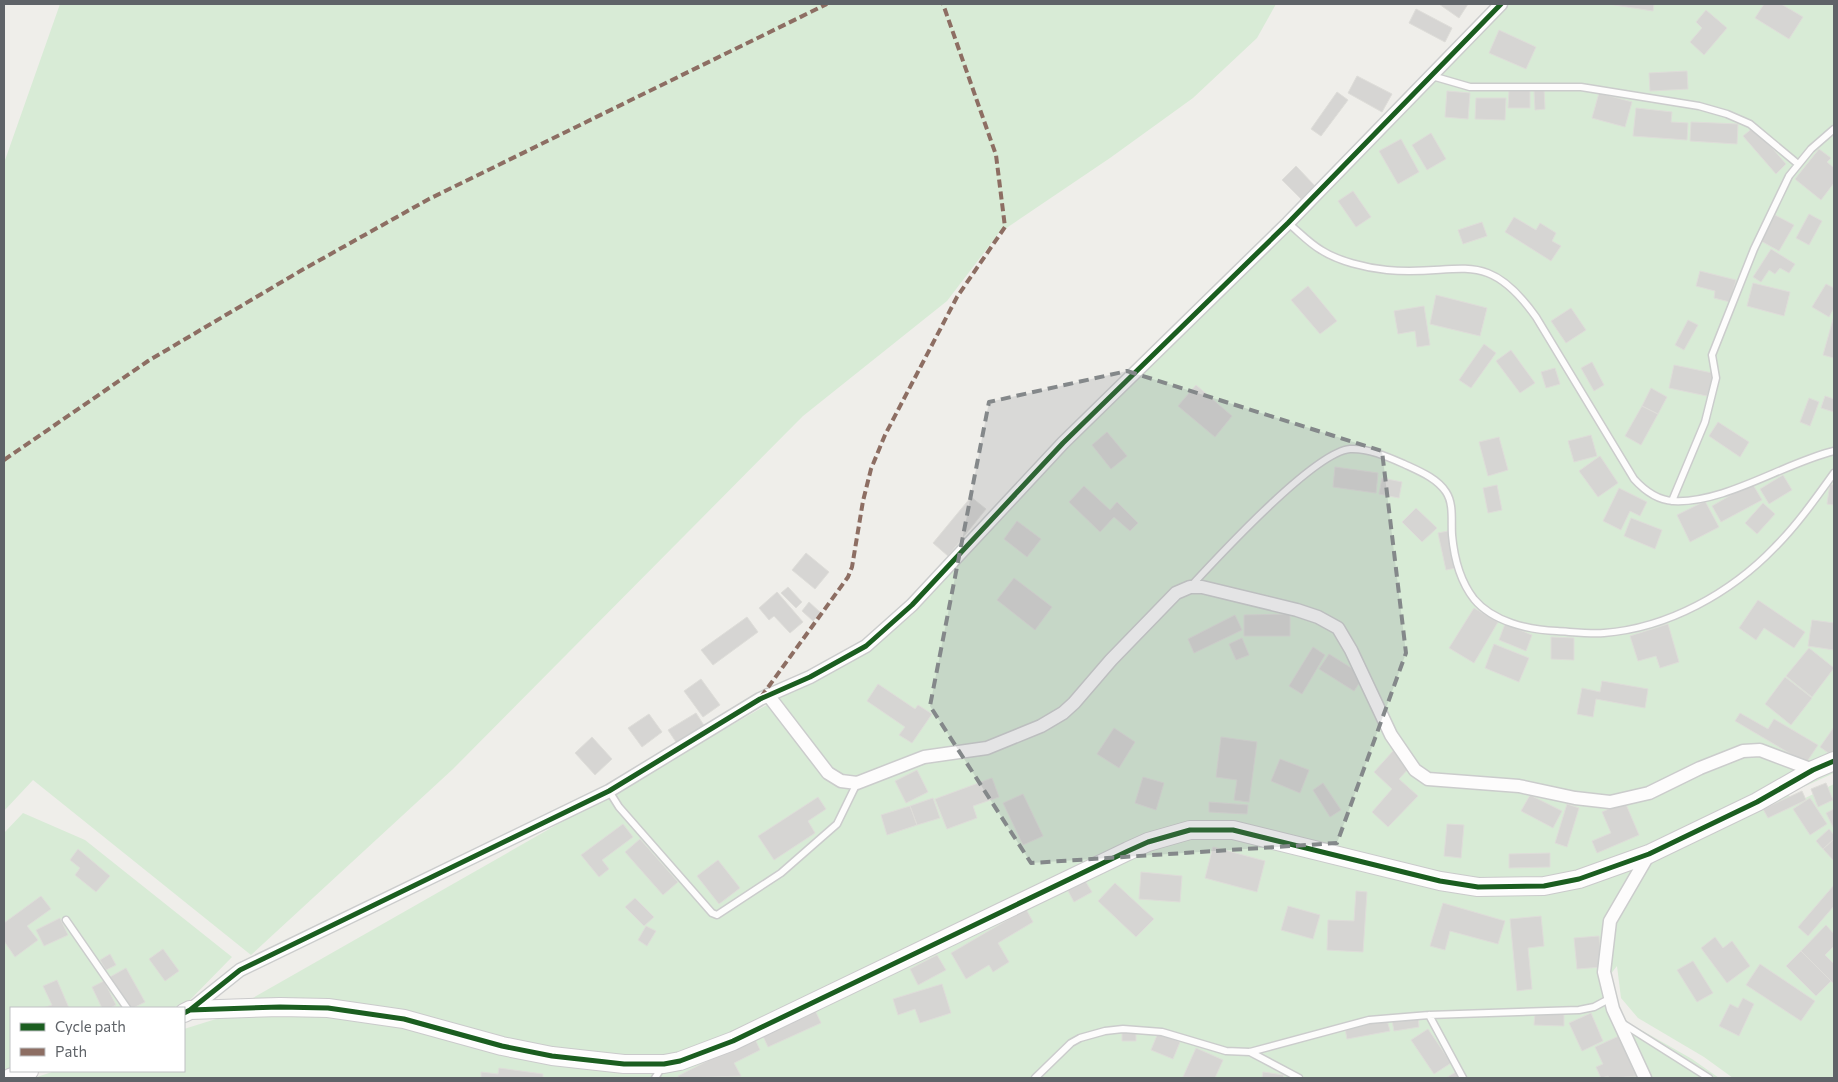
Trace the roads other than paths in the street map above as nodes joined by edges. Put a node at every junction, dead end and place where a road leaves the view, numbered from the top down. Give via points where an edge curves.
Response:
1 (1501, 4) edge
2 (1432, 76) junction
3 (1834, 129) edge
4 (1798, 164) junction
5 (1288, 223) junction
6 (1834, 451) edge
7 (1834, 473) edge
8 (1672, 501) junction
9 (1190, 587) junction
10 (768, 695) junction
11 (1834, 761) edge
12 (1813, 770) junction
13 (857, 783) junction
14 (609, 791) junction
15 (1649, 854) junction
16 (66, 920) dead end
17 (1610, 999) junction
18 (126, 1007) edge
19 (187, 1011) edge
20 (1429, 1015) junction
21 (1619, 1021) junction
22 (1250, 1052) junction
23 (660, 1071) edge
24 (26, 1072) edge
25 (10, 1078) edge
26 (1035, 1078) edge
27 (1299, 1078) edge
28 (1462, 1078) edge
29 (1645, 1078) edge
30 (1708, 1078) edge

1 - 2 street
2 - 4 lane via 1470,87 1581,87 1699,106 1750,124
2 - 5 street
3 - 4 lane
4 - 8 lane via 1780,192 1712,355 1716,378 1705,422
5 - 8 lane via 1320,250 1348,261 1386,270 1479,270 1505,281 1520,294 1536,317 1634,479 1644,490
5 - 10 street via 1063,443 888,628 839,662
6 - 8 lane via 1700,499
7 - 9 lane via 1775,548 1722,592 1669,619 1614,632 1550,631 1491,614 1475,601 1464,584 1452,536 1450,499 1445,490 1428,476 1393,459 1357,450 1337,453 1299,481 1243,529
9 - 12 street via 1217,589 1297,610 1338,628 1391,735 1415,770 1428,779 1519,786 1610,802 1649,792 1743,751 1760,750
9 - 13 street via 1176,593 1162,605 1074,703 1054,719 992,747 924,758
10 - 13 street via 828,773 841,781
10 - 14 street
11 - 12 street
12 - 15 street via 1757,802
13 - 14 lane via 837,824 781,873 717,915 619,807
14 - 19 street via 240,970
15 - 17 street via 1610,922 1604,972
15 - 23 street via 1579,879 1544,886 1478,887 1440,881 1233,830 1190,830 1148,842 733,1041
16 - 18 lane
17 - 20 lane via 1579,1010
17 - 21 street
19 - 23 street via 328,1008 404,1019 552,1056
20 - 22 lane via 1369,1020
20 - 28 lane
21 - 29 street
21 - 30 lane
22 - 26 lane via 1226,1051 1162,1032 1105,1031 1071,1043
22 - 27 lane
24 - 25 street

